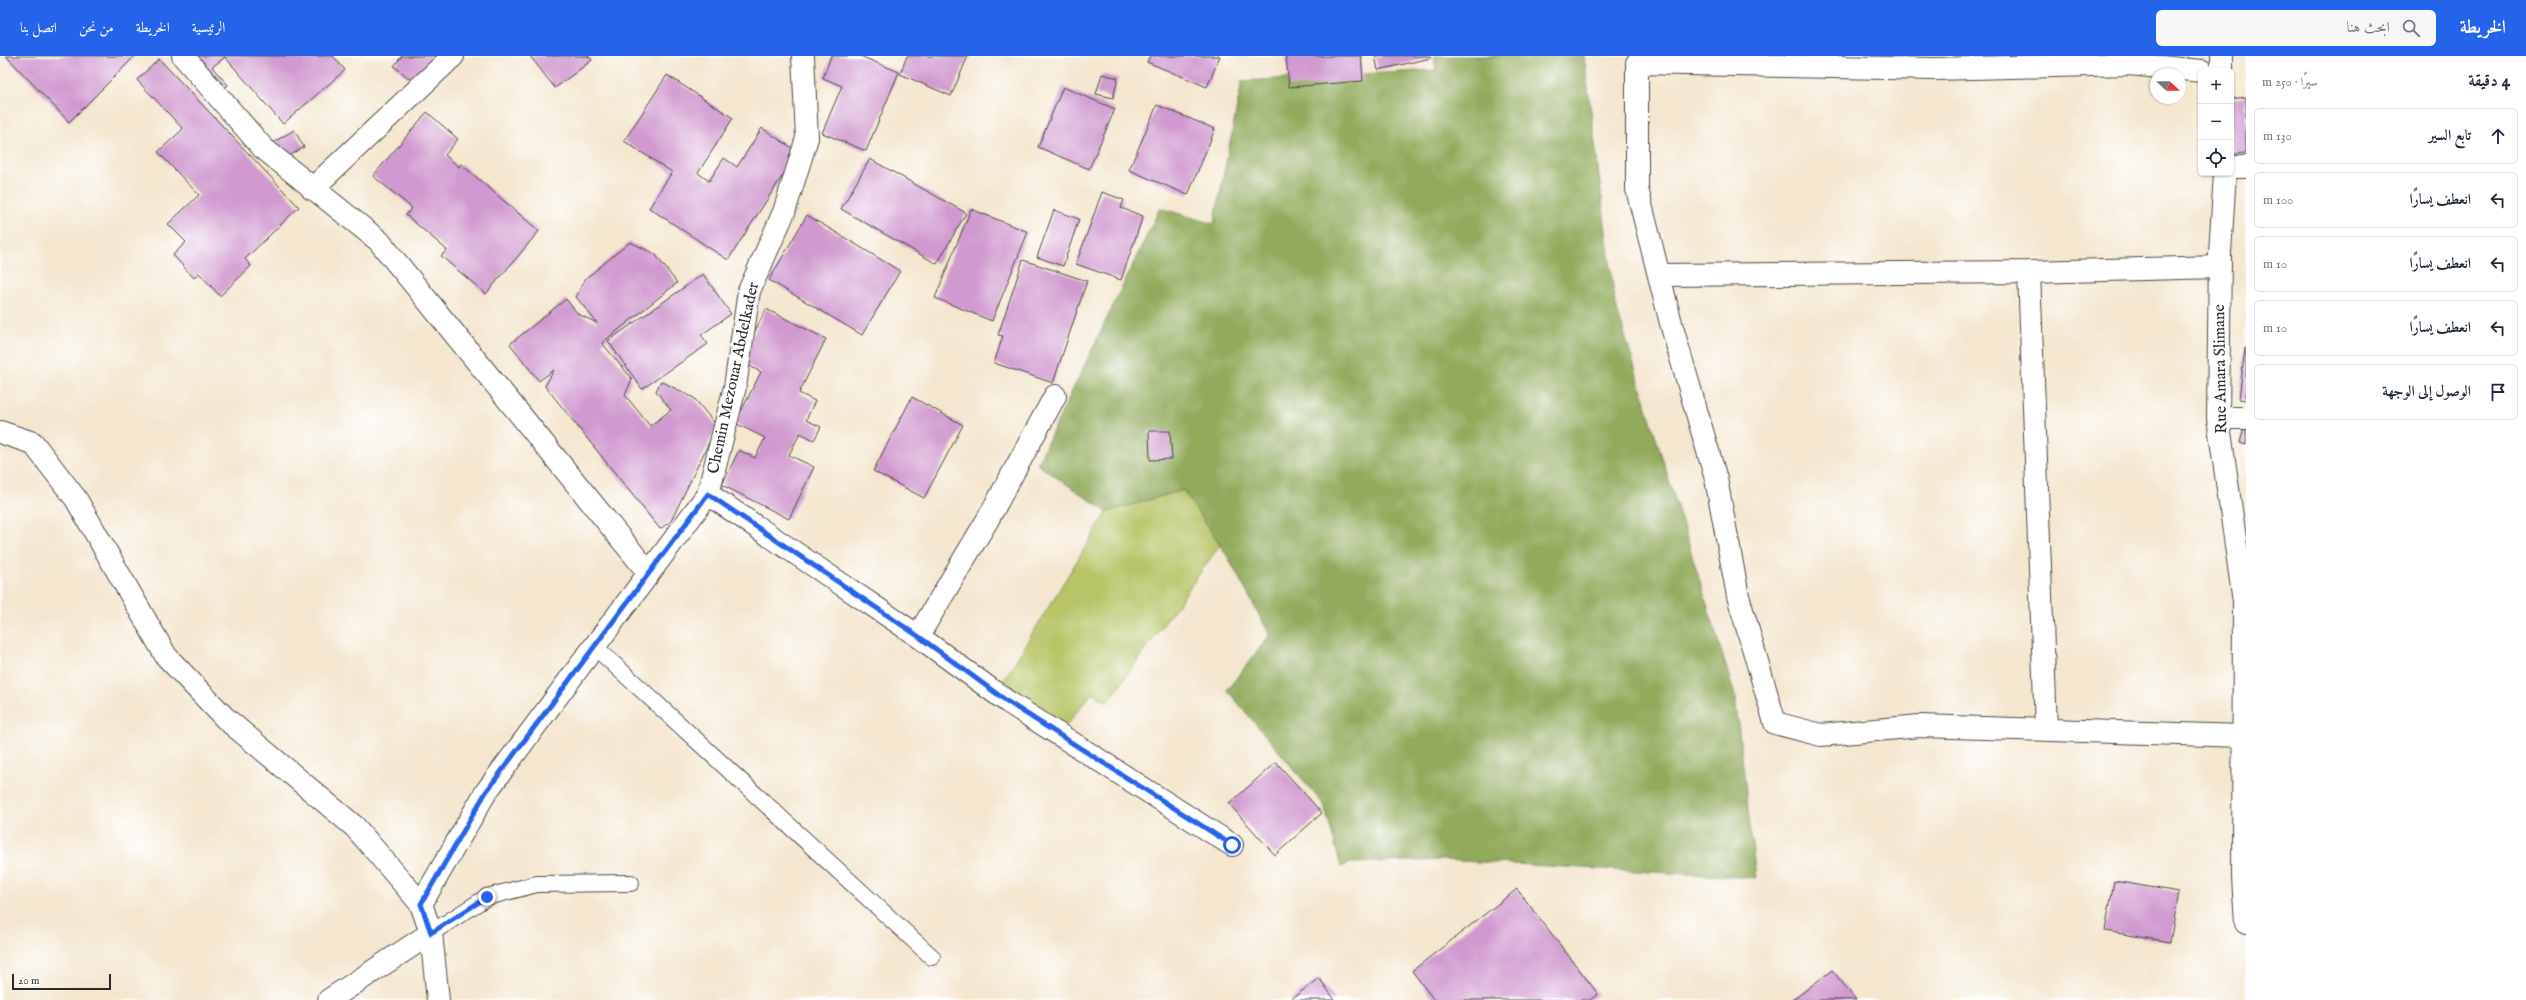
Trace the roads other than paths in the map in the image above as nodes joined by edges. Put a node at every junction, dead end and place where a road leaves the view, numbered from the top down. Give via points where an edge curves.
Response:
1 (183, 56) edge
2 (453, 56) edge
3 (803, 56) edge
4 (2222, 56) edge
5 (2222, 68) edge
6 (2198, 71) edge
7 (2234, 167) edge
8 (2246, 167) edge
9 (2225, 176) edge
10 (312, 189) junction
11 (2220, 267) junction
12 (2029, 272) junction
13 (1659, 275) junction
14 (1055, 396) dead end
15 (2218, 418) junction
16 (2246, 418) edge
17 (1, 429) edge
18 (708, 494) junction
19 (648, 572) junction
20 (2245, 602) edge
21 (918, 636) junction
22 (594, 646) junction
23 (2046, 729) junction
24 (2243, 736) junction
25 (1232, 845) dead end
26 (2245, 878) edge
27 (631, 882) dead end
28 (421, 904) junction
29 (2246, 923) edge
30 (431, 933) junction
31 (932, 957) dead end
32 (329, 1000) edge
33 (438, 1000) edge

1 - 10 street via 263,148
2 - 10 street
3 - 18 street, Chemin Mezouar Abdelkader via 807,138 784,212 749,291 734,387
4 - 5 street
6 - 13 street via 2128,64 1934,69 1637,63 1637,189
7 - 8 street
9 - 11 street, Rue Amara Slimane
10 - 19 street via 379,241
11 - 12 street
11 - 15 street, Rue Amara Slimane
12 - 13 street
12 - 23 street
13 - 23 street via 1716,479 1738,596 1775,723 1821,735 1920,726
14 - 21 street via 988,519
15 - 16 street
15 - 20 street, Rue Amara Slimane
17 - 28 street via 33,443 76,499 166,656 225,718 355,828
18 - 19 street, Chemin Mezouar Abdelkader
18 - 21 street
19 - 22 street, Chemin Mezouar Abdelkader
20 - 24 street, Rue Amara Slimane
21 - 25 street via 1008,702
22 - 28 street, Chemin Mezouar Abdelkader via 486,792
22 - 31 lane
23 - 24 street
24 - 26 street, Rue Amara Slimane
26 - 29 street, Rue Amara Slimane
27 - 30 lane via 537,884 487,897
28 - 30 street
30 - 32 street
30 - 33 street

